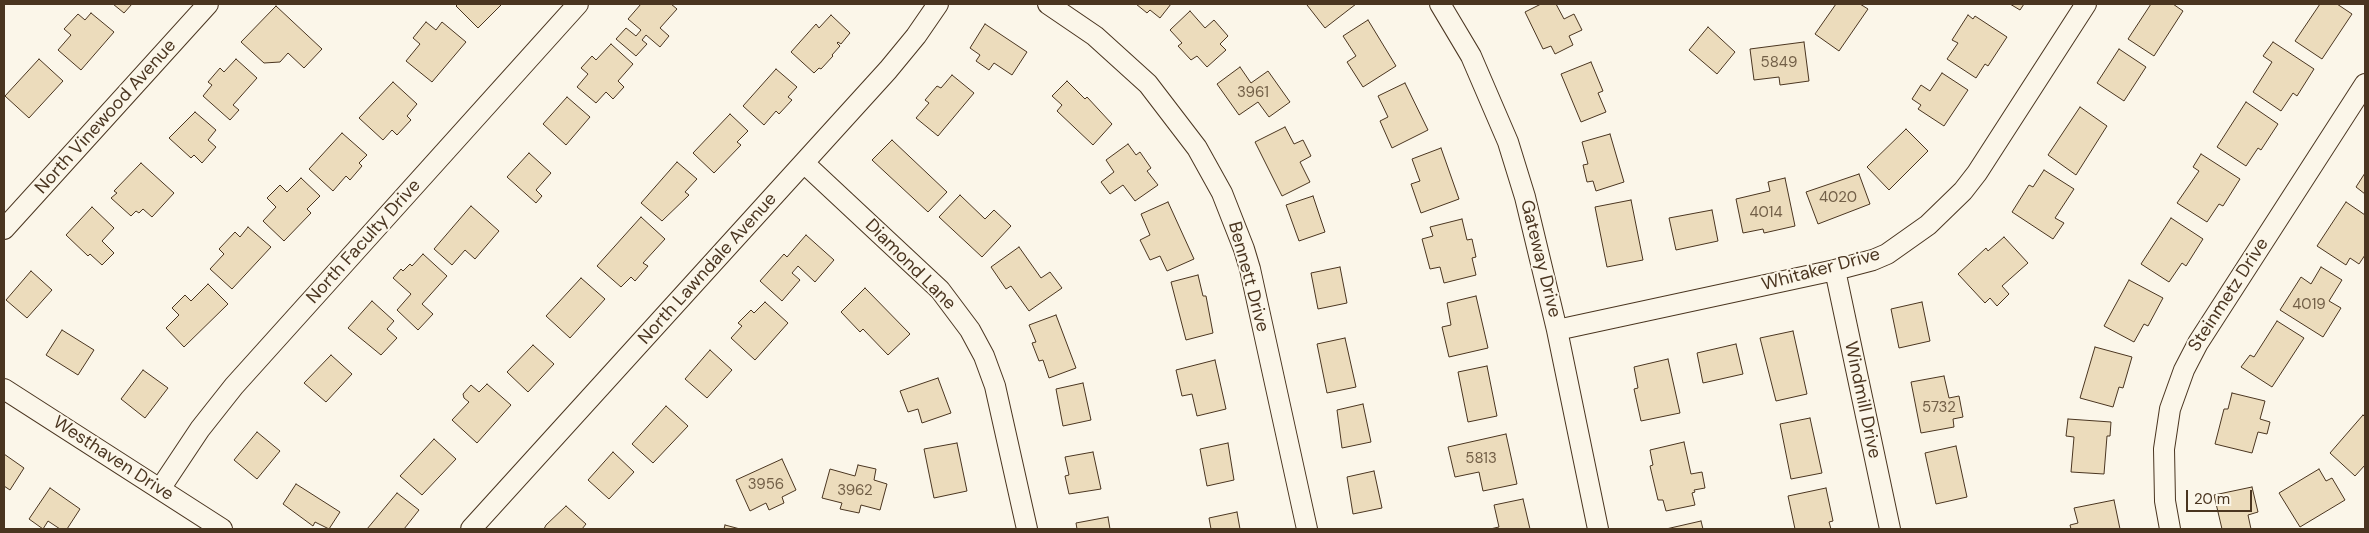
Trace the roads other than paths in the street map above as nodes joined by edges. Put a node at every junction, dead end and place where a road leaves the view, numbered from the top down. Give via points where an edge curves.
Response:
1 (208, 4) edge
2 (578, 4) edge
3 (938, 4) edge
4 (1048, 4) edge
5 (1440, 4) edge
6 (2086, 4) edge
7 (2365, 84) edge
8 (804, 163) junction
9 (4, 230) edge
10 (1835, 270) junction
11 (1557, 330) junction
12 (4, 389) edge
13 (160, 489) junction
14 (222, 529) edge
15 (471, 529) edge
16 (1027, 529) edge
17 (1306, 529) edge
18 (1598, 529) edge
19 (1890, 529) edge
20 (2170, 529) edge

1 - 9 street, North Vinewood Avenue
2 - 13 street, North Faculty Drive via 234,386
3 - 8 street, North Lawndale Avenue via 898,58
4 - 17 street, Bennett Drive via 1096,36 1148,84 1197,148 1218,186 1250,269
5 - 11 street, Gateway Drive via 1471,56 1508,142 1530,215
6 - 10 street, Whitaker Drive via 1977,173 1952,204 1887,254
7 - 20 street, Steinmetz Drive via 2198,343 2184,370 2170,409 2164,449 2165,501
8 - 15 street, North Lawndale Avenue
8 - 16 street, Diamond Lane via 952,303 970,330 994,381
10 - 11 street, Whitaker Drive
10 - 19 street, Windmill Drive
11 - 18 street, Gateway Drive
12 - 13 street, Westhaven Drive
13 - 14 street, Westhaven Drive

